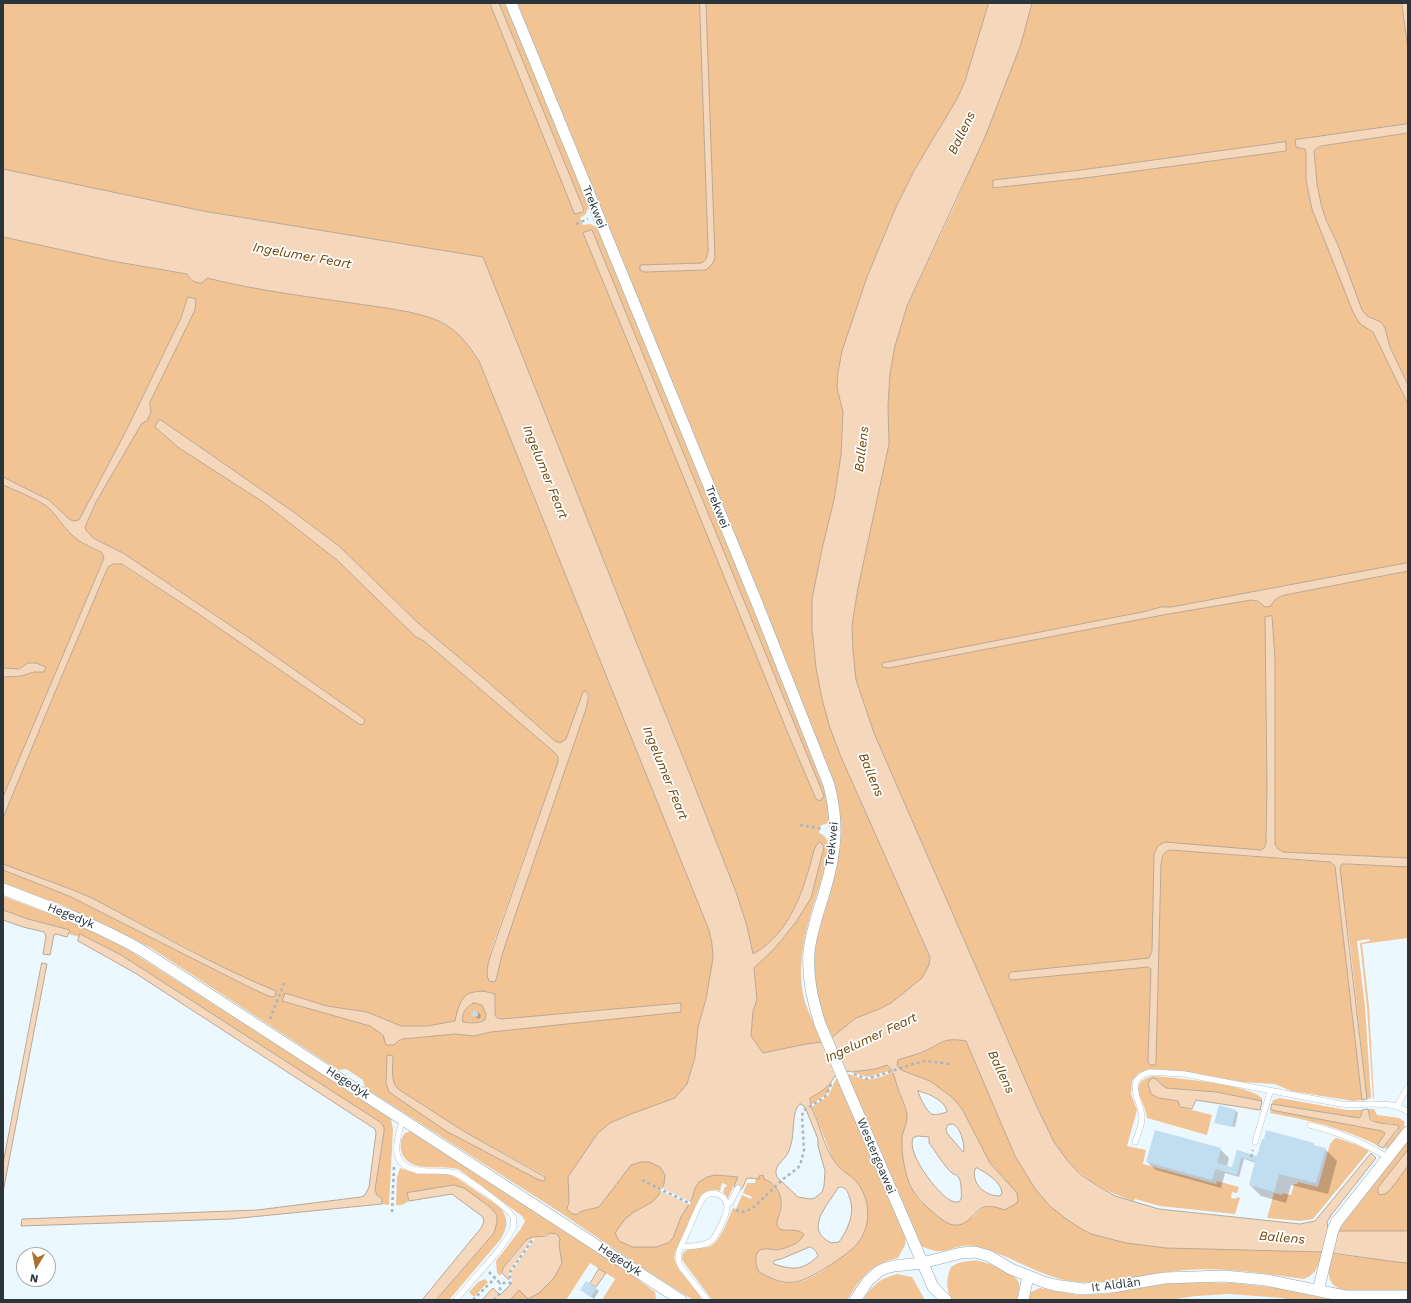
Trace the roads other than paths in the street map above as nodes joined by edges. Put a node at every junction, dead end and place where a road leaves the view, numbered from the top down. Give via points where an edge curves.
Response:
1 (511, 3) edge
2 (3, 889) edge
3 (820, 1024) joint
4 (1408, 1087) edge
5 (1270, 1092) junction
6 (1397, 1106) junction
7 (1408, 1112) edge
8 (403, 1119) junction
9 (1310, 1125) dead end
10 (1408, 1132) edge
11 (1135, 1142) dead end
12 (1255, 1142) dead end
13 (1388, 1158) junction
14 (738, 1188) dead end
15 (727, 1206) junction
16 (681, 1247) junction
17 (922, 1263) junction
18 (1028, 1276) junction
19 (933, 1287) junction
20 (1318, 1291) junction
21 (1408, 1296) edge
22 (673, 1298) edge
23 (456, 1300) edge
24 (707, 1300) edge
25 (855, 1300) edge
26 (933, 1300) edge
27 (946, 1300) edge
28 (1023, 1300) edge

1 - 3 street, Trekwei via 829,785 835,813 835,844 811,939 808,967
2 - 8 street, Hegedyk via 80,919 141,950
3 - 17 street, Westergoawei, bridge
4 - 6 lane
5 - 6 lane via 1341,1104
5 - 11 lane via 1184,1074 1146,1073 1139,1079 1135,1089 1142,1120
5 - 12 lane
6 - 7 lane
8 - 22 street, Hegedyk
8 - 23 lane via 397,1137 396,1154 404,1165 411,1169 457,1174 504,1206 513,1217 514,1227 506,1241
9 - 13 lane via 1352,1138
10 - 13 street
13 - 20 street via 1340,1216 1333,1230
14 - 15 lane
15 - 16 lane via 727,1212 711,1241
15 - 16 lane via 724,1198 716,1194 703,1198
16 - 24 lane via 679,1262
17 - 18 street, It Aldlân via 975,1252 989,1256
17 - 19 street, Westergoawei
17 - 25 street via 894,1266 879,1271 868,1281
18 - 20 street, It Aldlân via 1054,1285 1083,1289 1112,1288 1164,1278 1207,1276 1266,1280
18 - 28 street
19 - 26 street, Westergoawei
19 - 27 street, Westergoawei
20 - 21 street, It Aldlân via 1345,1296

